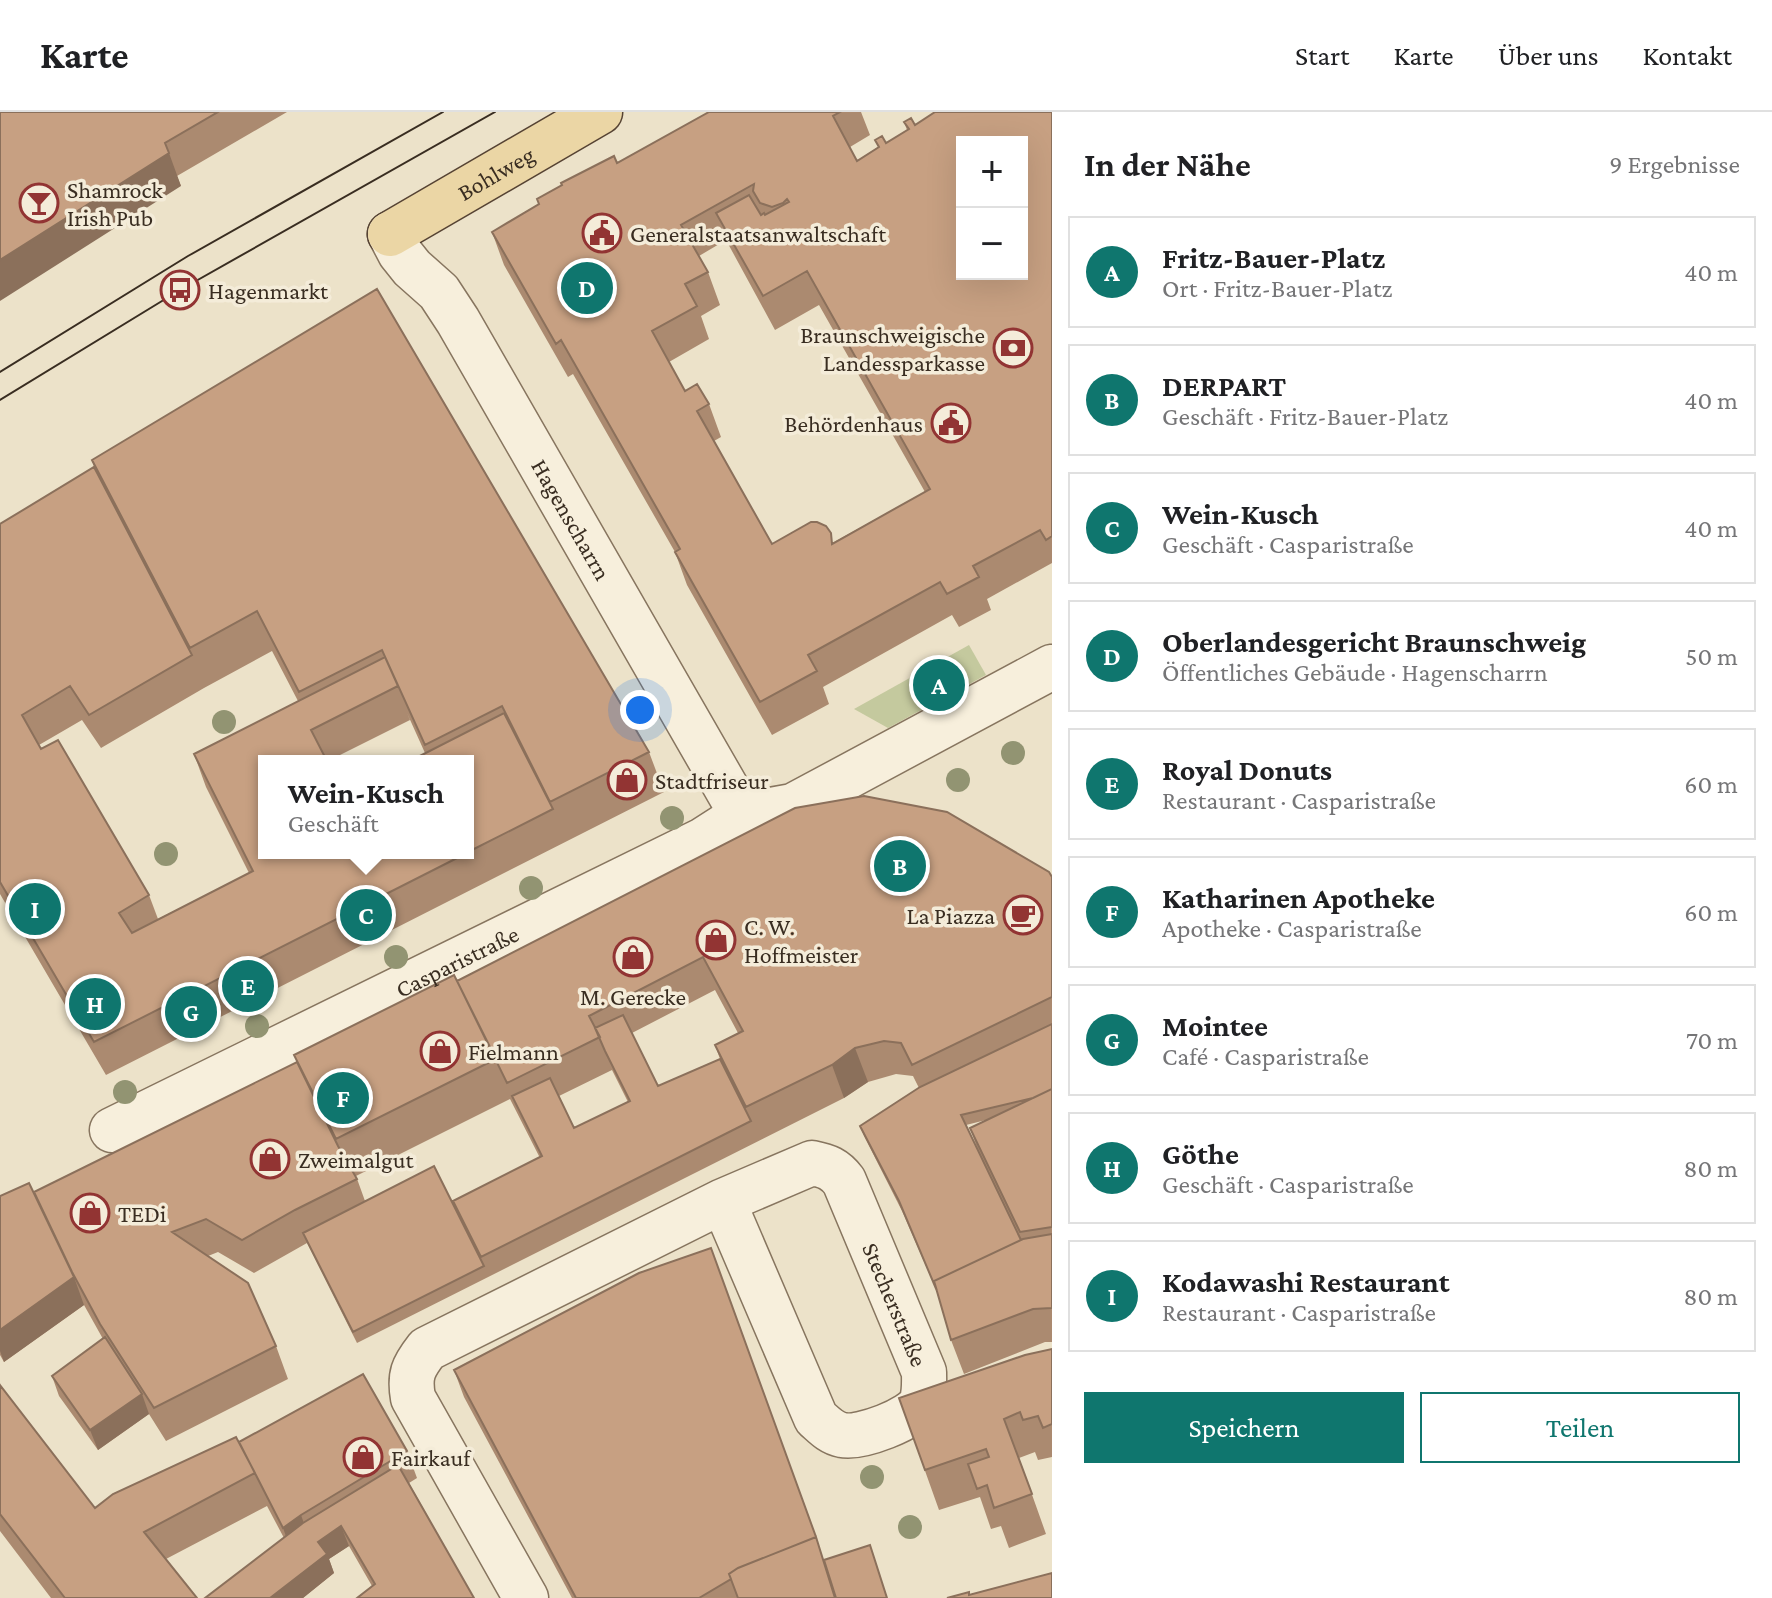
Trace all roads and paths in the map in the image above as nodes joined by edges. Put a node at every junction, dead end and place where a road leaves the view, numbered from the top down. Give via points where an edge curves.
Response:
1 (600, 112) edge
2 (390, 234) joint
3 (1052, 667) edge
4 (742, 815) junction
5 (112, 1130) dead end
6 (723, 1201) junction
7 (526, 1598) edge

1 - 2 main road, Bohlweg
2 - 4 street, Hagenscharrn via 458,321
3 - 4 street, Casparistraße via 793,806
4 - 5 street, Casparistraße via 689,847
6 - 6 street, Stecherstraße via 812,1163 835,1170 924,1372 925,1389 912,1415 860,1435 842,1435 816,1418
6 - 7 street, Stecherstraße via 427,1349 417,1361 413,1398

